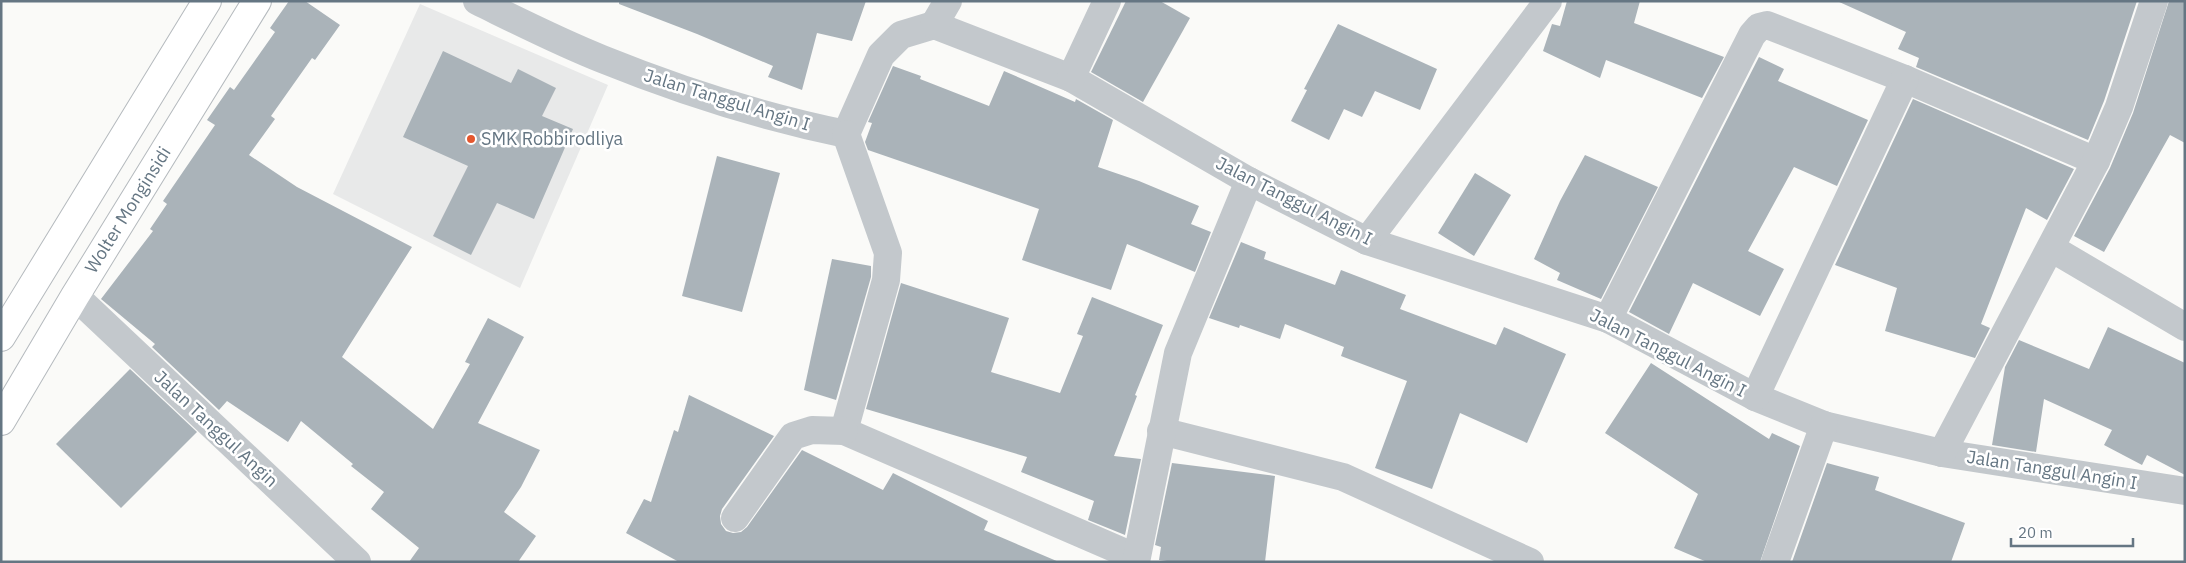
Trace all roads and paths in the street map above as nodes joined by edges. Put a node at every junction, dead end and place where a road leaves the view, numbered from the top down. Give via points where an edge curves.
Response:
1 (207, 1) edge
2 (257, 1) edge
3 (477, 1) edge
4 (948, 1) edge
5 (1107, 1) edge
6 (1548, 1) edge
7 (2154, 1) edge
8 (934, 26) junction
9 (1071, 78) junction
10 (1906, 79) junction
11 (846, 134) junction
12 (2096, 161) junction
13 (1249, 181) junction
14 (1367, 241) junction
15 (2051, 248) junction
16 (75, 296) junction
17 (1608, 319) junction
18 (2185, 327) edge
19 (1, 337) edge
20 (1755, 397) junction
21 (1, 421) edge
22 (1824, 425) junction
23 (844, 431) junction
24 (1161, 431) junction
25 (1942, 453) junction
26 (2185, 490) edge
27 (735, 518) dead end
28 (1136, 560) edge
29 (357, 562) edge
30 (1530, 562) edge
31 (1774, 562) edge

1 - 19 main road
2 - 16 main road, Wolter Monginsidi
3 - 11 street, Jalan Tanggul Angin I via 577,48 653,78 782,121
4 - 8 street
5 - 9 street
6 - 14 street
7 - 12 street via 2119,106
8 - 9 street, Jalan Tanggul Angin I
8 - 11 street via 901,35 881,56
9 - 13 street, Jalan Tanggul Angin I
10 - 12 street
10 - 17 street via 1767,25 1759,27 1752,35
10 - 20 street
11 - 23 street via 888,253 886,280
12 - 15 street
13 - 14 street, Jalan Tanggul Angin I
13 - 24 street via 1178,353
14 - 17 street, Jalan Tanggul Angin I
15 - 18 street
15 - 25 street
16 - 21 main road, Wolter Monginsidi
16 - 29 street, Jalan Tanggul Angin
17 - 20 street, Jalan Tanggul Angin I
20 - 22 street, Jalan Tanggul Angin I
22 - 25 street, Jalan Tanggul Angin I
22 - 31 street
23 - 27 street via 812,430 793,436
23 - 28 street
24 - 28 street
24 - 30 street via 1343,477
25 - 26 street, Jalan Tanggul Angin I

